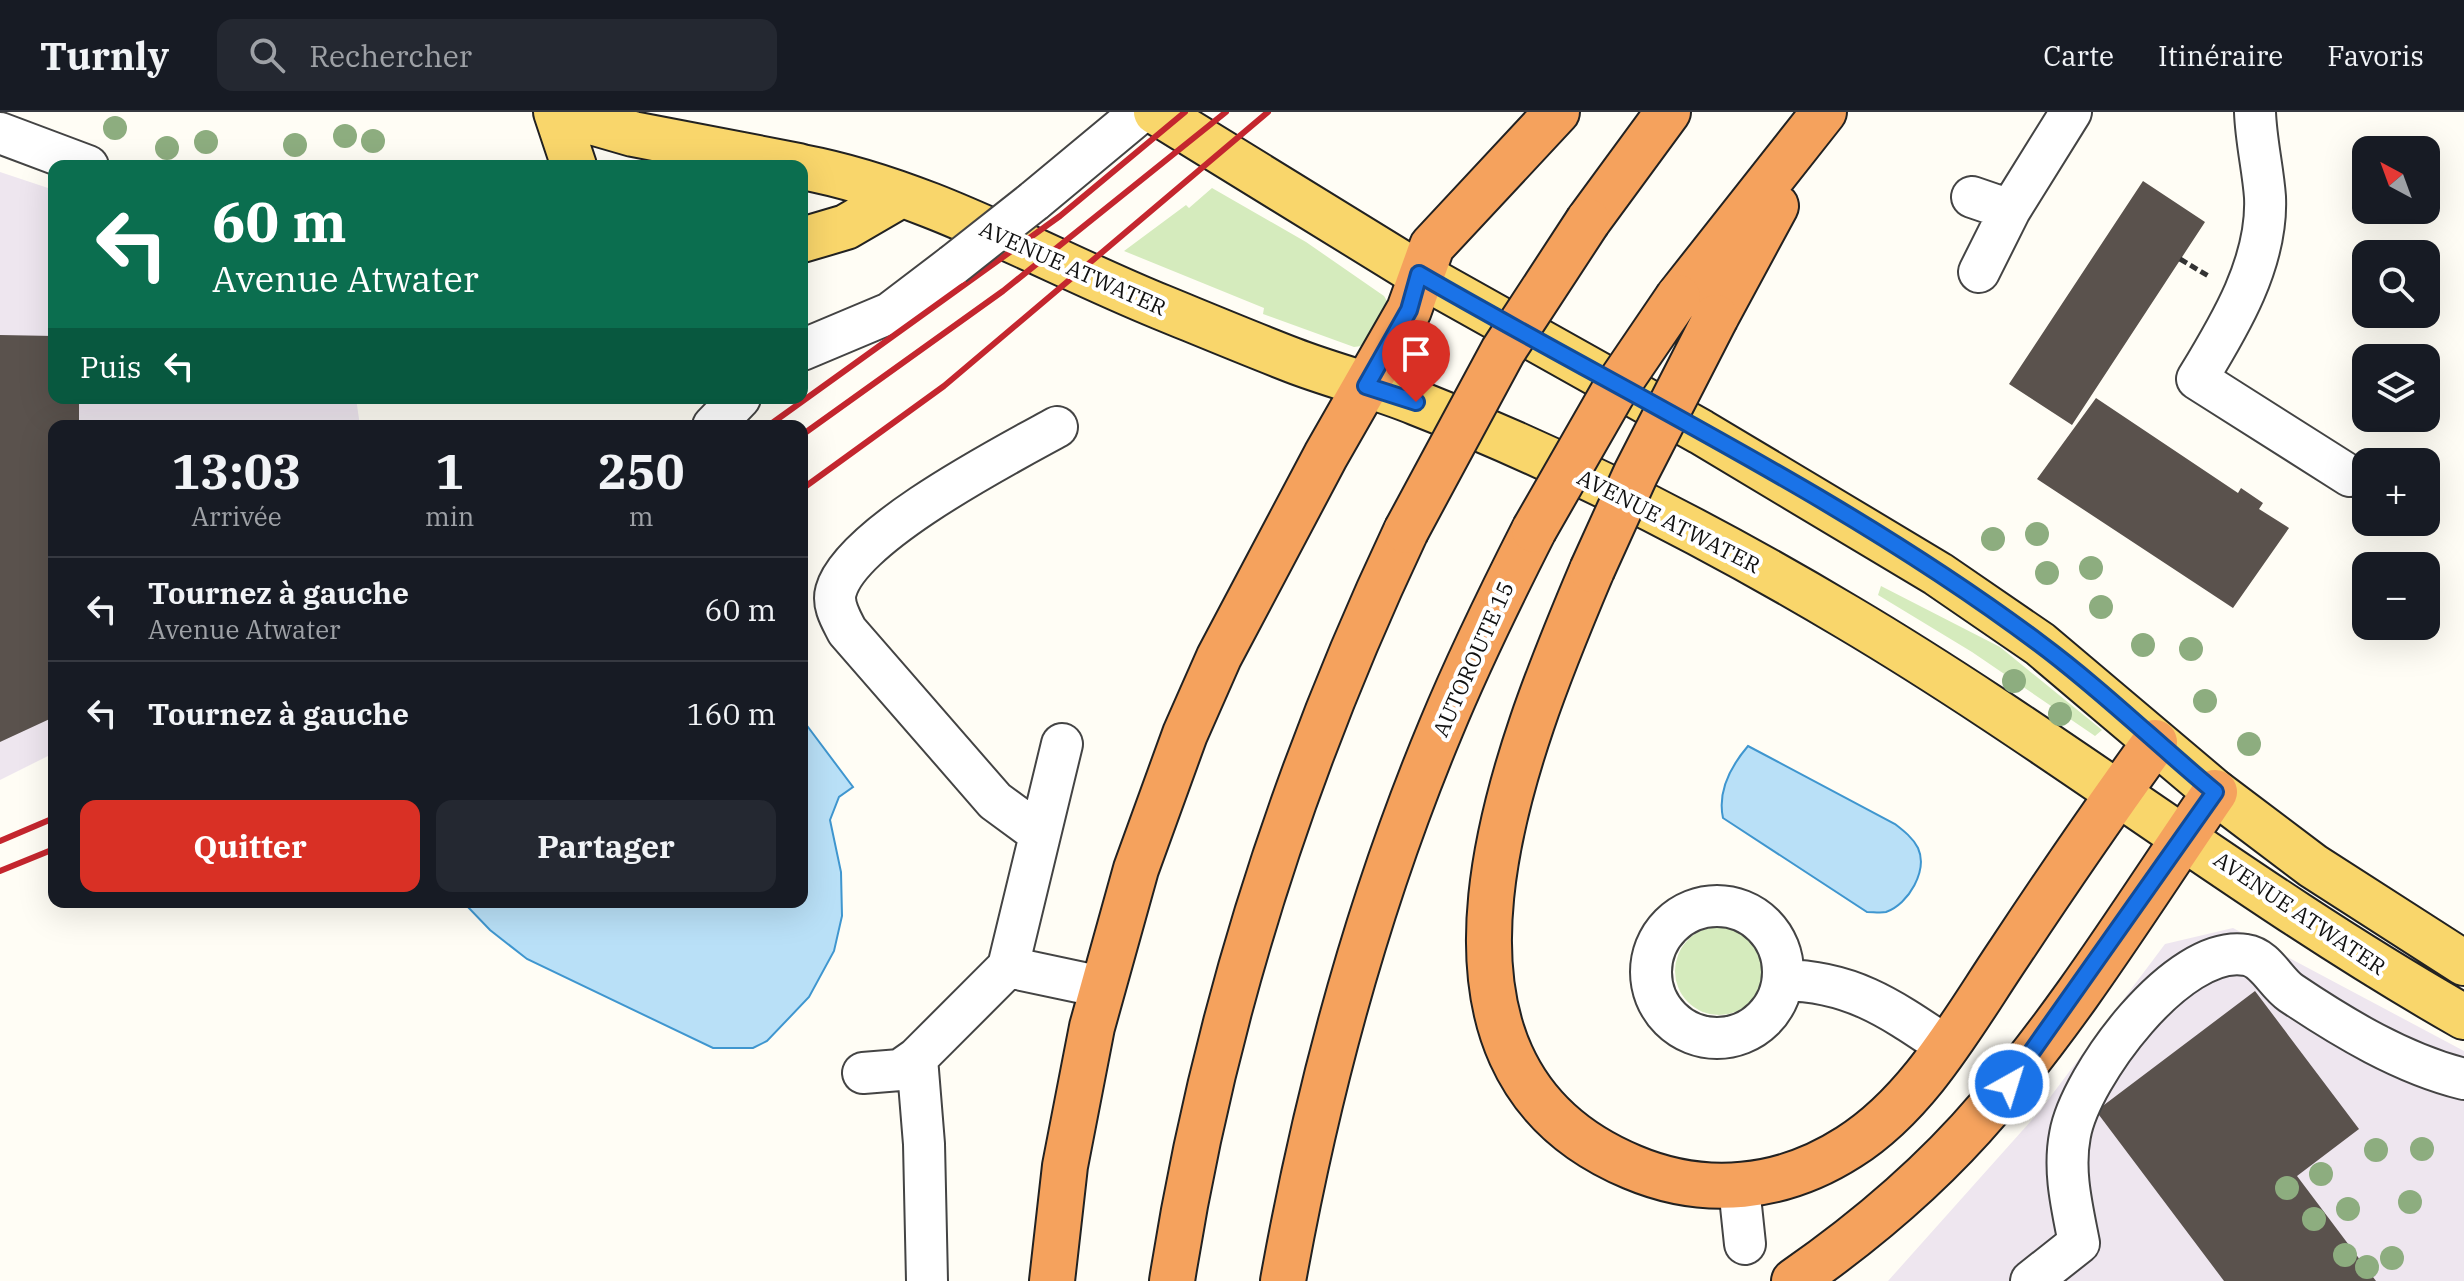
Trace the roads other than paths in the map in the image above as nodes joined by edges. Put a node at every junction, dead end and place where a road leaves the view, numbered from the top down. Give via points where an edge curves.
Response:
1 (556, 112) edge
2 (1141, 112) edge
3 (1156, 112) edge
4 (1557, 112) edge
5 (1668, 112) edge
6 (1825, 112) edge
7 (2071, 112) edge
8 (2255, 112) edge
9 (0, 133) edge
10 (72, 160) edge
11 (572, 160) edge
12 (769, 160) edge
13 (808, 168) edge
14 (901, 195) junction
15 (1972, 197) dead end
16 (2010, 210) junction
17 (808, 238) edge
18 (1979, 272) dead end
19 (1419, 274) junction
20 (808, 347) edge
21 (1366, 386) junction
22 (734, 404) edge
23 (719, 420) edge
24 (1057, 427) dead end
25 (2350, 476) dead end
26 (2155, 742) junction
27 (1062, 744) dead end
28 (2118, 792) junction
29 (2215, 792) junction
30 (1040, 834) junction
31 (2185, 836) junction
32 (2464, 963) edge
33 (1008, 967) junction
34 (1783, 980) dead end
35 (1102, 987) junction
36 (2464, 1017) edge
37 (1946, 1046) junction
38 (917, 1058) junction
39 (863, 1073) dead end
40 (2464, 1079) edge
41 (1739, 1187) junction
42 (1745, 1244) dead end
43 (927, 1281) edge
44 (1052, 1281) edge
45 (1172, 1281) edge
46 (1283, 1281) edge
47 (1794, 1281) edge
48 (2031, 1281) edge

1 - 11 main road
1 - 12 main road, AVENUE ATWATER via 633,134
2 - 20 street, bridge via 890,313
3 - 19 main road
4 - 19 highway via 1441,233
5 - 45 highway, bridge via 1588,221 1488,376 1406,531 1319,731 1263,886 1212,1071
6 - 41 highway, bridge via 1636,473 1592,570 1533,725 1504,828 1489,917 1494,1009 1509,1052 1558,1119 1589,1145 1660,1177 1698,1186
6 - 46 highway, AUTOROUTE 15, bridge via 1678,297 1612,394 1534,530 1440,729 1367,933 1321,1094
7 - 16 street
8 - 25 street via 2265,198 2263,239 2224,337 2197,379
9 - 10 street
13 - 14 main road, AVENUE ATWATER
14 - 17 main road via 846,227
14 - 21 main road, AVENUE ATWATER via 1101,283
15 - 16 street
16 - 18 street
19 - 21 highway via 1409,310
19 - 26 main road via 1701,432 1938,574 2040,644
21 - 28 main road, AVENUE ATWATER via 1508,443 1713,542 1900,649
21 - 35 highway via 1219,657 1136,869
22 - 23 street
24 - 30 street via 909,515 864,552 835,591 847,631 995,801
26 - 28 highway
26 - 29 main road
27 - 30 street
28 - 31 main road, AVENUE ATWATER
28 - 37 highway
29 - 31 highway
29 - 32 main road via 2313,866
30 - 33 street
31 - 36 main road, AVENUE ATWATER
31 - 47 highway via 2036,1051 1989,1109 1898,1200
33 - 35 street
33 - 38 street
34 - 37 street via 1814,980 1863,994
35 - 44 highway via 1070,1138
37 - 41 highway via 1892,1111 1850,1146 1807,1170
38 - 39 street via 900,1070
38 - 43 street
40 - 48 street via 2344,1027 2245,955 2222,957 2188,972 2152,1000 2081,1096 2070,1135 2067,1177 2079,1243
41 - 42 street

